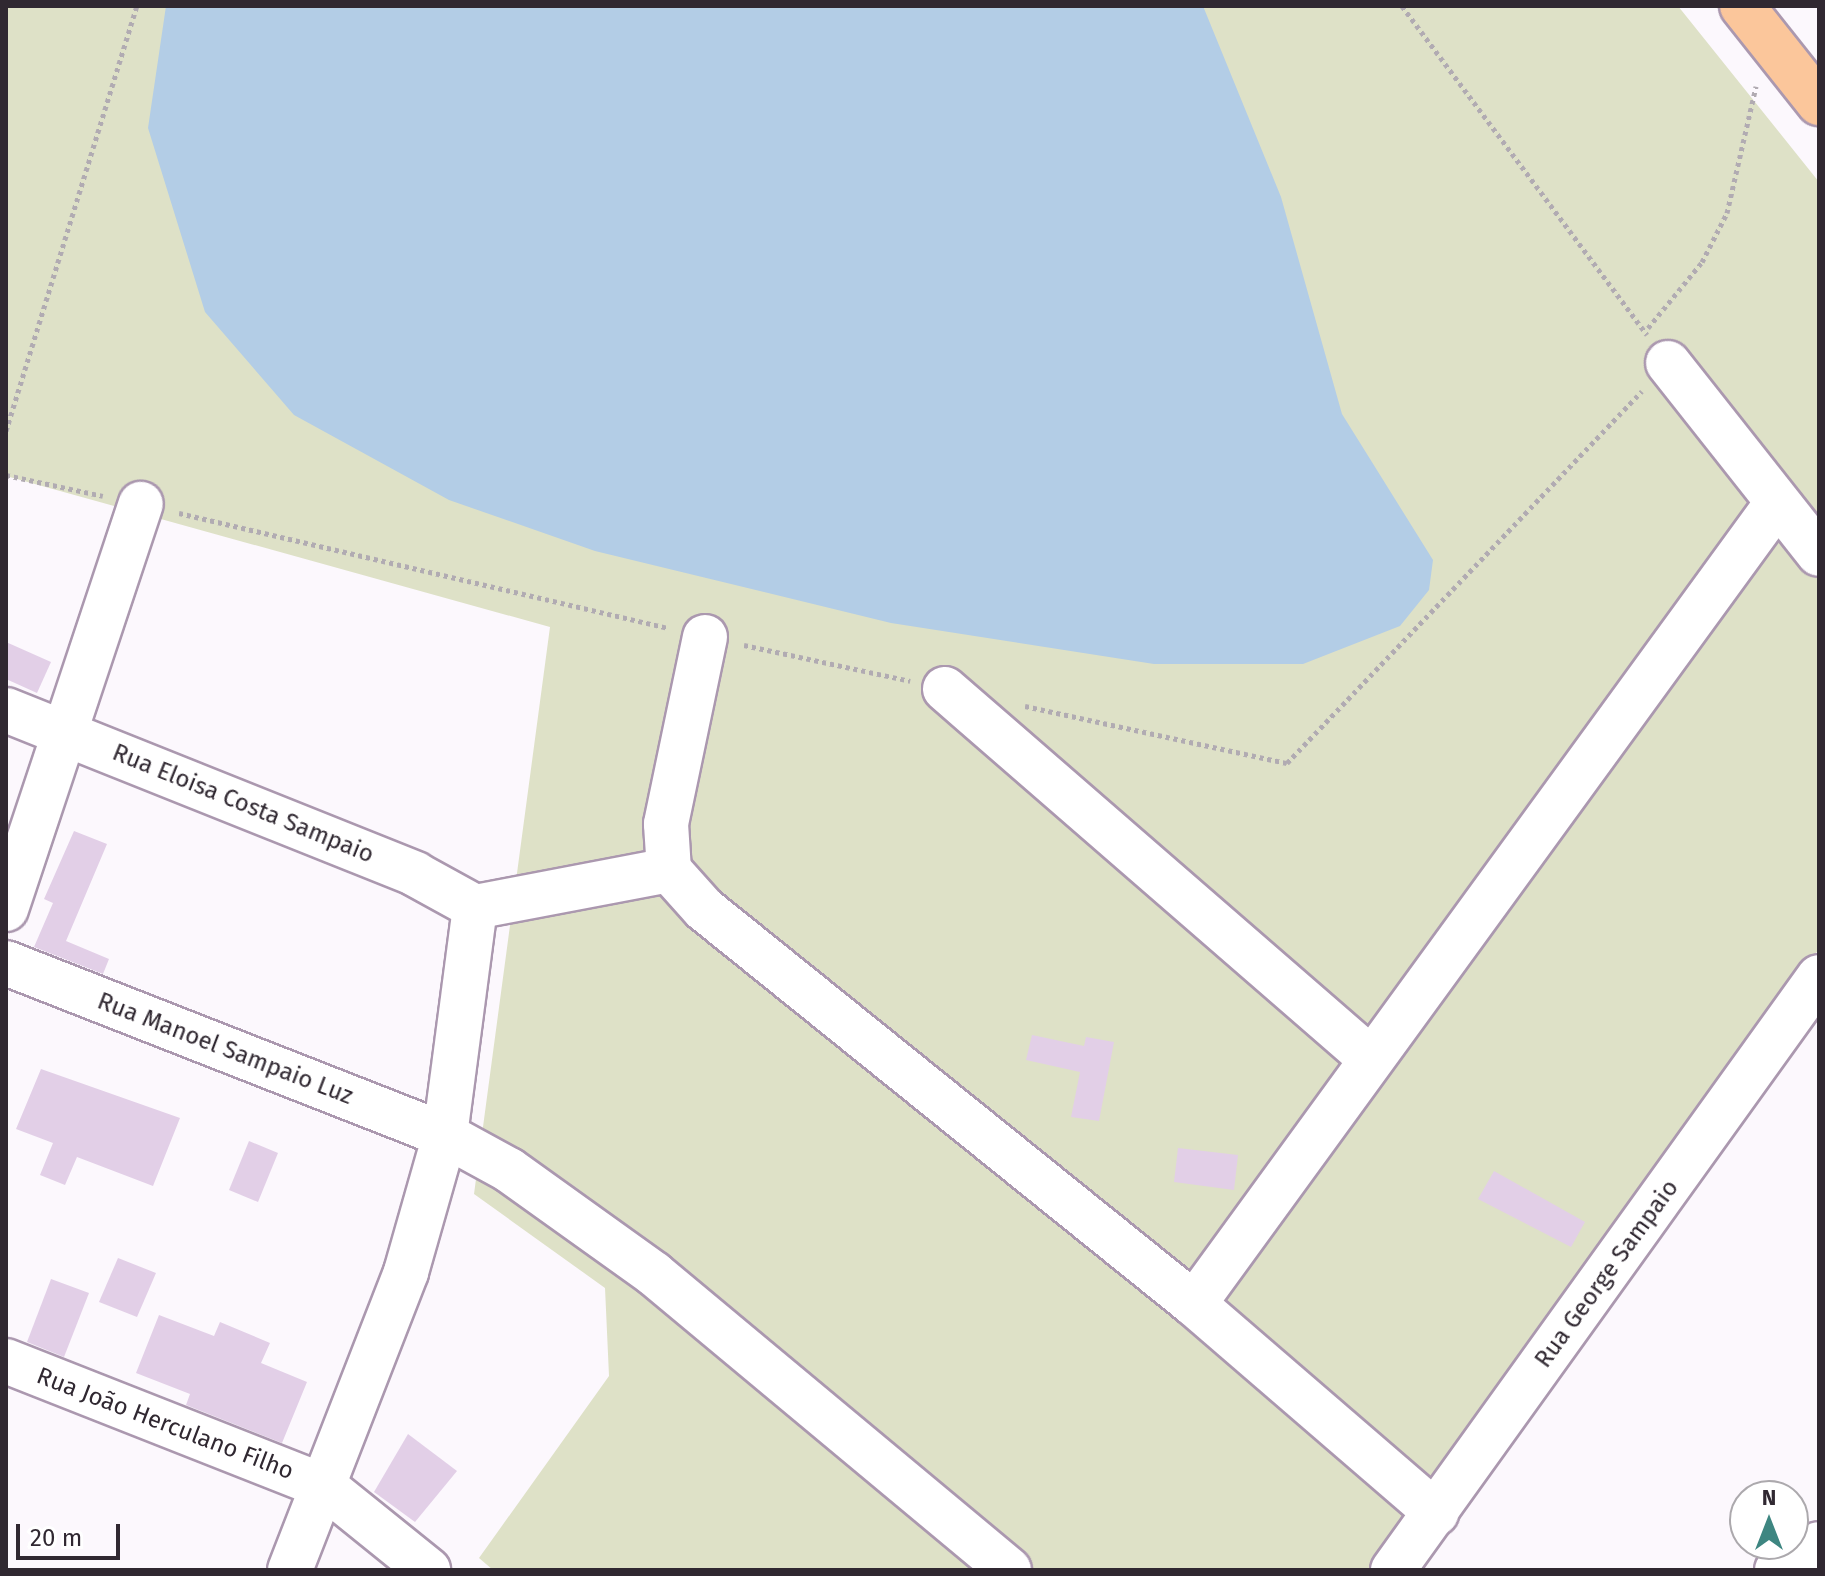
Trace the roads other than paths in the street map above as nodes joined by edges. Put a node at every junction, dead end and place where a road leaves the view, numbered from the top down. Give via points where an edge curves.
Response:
1 (1754, 22) edge
2 (1819, 103) edge
3 (1657, 348) road end
4 (1777, 503) junction
5 (141, 504) road end
6 (1819, 554) edge
7 (705, 637) road end
8 (945, 689) road end
9 (6, 710) edge
10 (68, 732) junction
11 (669, 870) junction
12 (475, 907) junction
13 (6, 909) edge
14 (6, 963) edge
15 (1819, 977) edge
16 (1371, 1059) junction
17 (445, 1135) junction
18 (1194, 1304) junction
19 (6, 1361) edge
20 (324, 1486) junction
21 (1436, 1513) junction
22 (1819, 1544) edge
23 (290, 1570) edge
24 (428, 1570) edge
25 (1009, 1570) edge
26 (1393, 1570) edge
27 (1777, 1570) edge

1 - 2 main road
3 - 4 street
4 - 6 street
4 - 16 street
5 - 10 street
7 - 11 street via 666,824
8 - 16 street
9 - 10 street, Rua Eloisa Costa Sampaio
10 - 12 street, Rua Eloisa Costa Sampaio via 415,874
10 - 13 street
11 - 12 street
11 - 18 street via 704,909
12 - 17 street
14 - 17 street, Rua Manoel Sampaio Luz
15 - 21 street, Rua George Sampaio
16 - 18 street
17 - 20 street via 406,1272
17 - 25 street, Rua Manoel Sampaio Luz via 509,1170 654,1274
18 - 21 street
19 - 20 street, Rua João Herculano Filho
20 - 23 street
20 - 24 street, Rua João Herculano Filho
21 - 26 street, Rua George Sampaio
22 - 27 street

